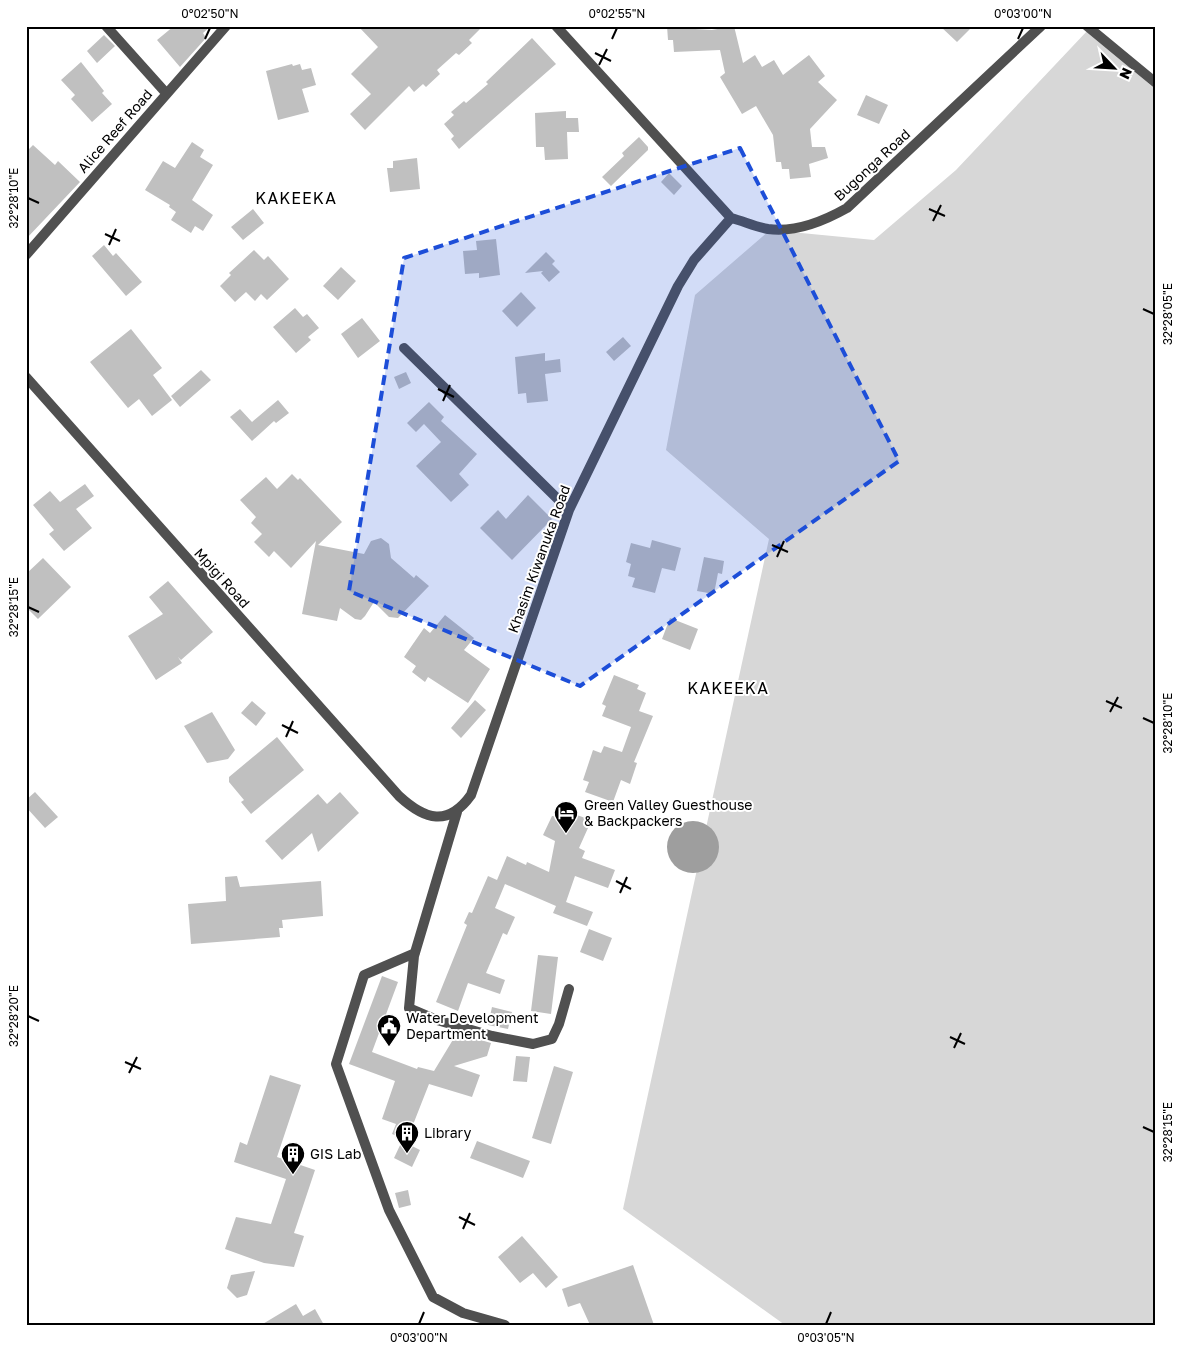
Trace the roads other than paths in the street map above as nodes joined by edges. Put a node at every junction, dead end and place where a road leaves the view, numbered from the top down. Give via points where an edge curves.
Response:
1 (106, 26) edge
2 (226, 26) edge
3 (556, 26) edge
4 (1041, 26) edge
5 (1087, 26) edge
6 (1156, 83) edge
7 (166, 92) junction
8 (731, 218) junction
9 (26, 255) edge
10 (404, 348) dead end
11 (26, 377) edge
12 (569, 510) junction
13 (457, 812) junction
14 (415, 953) junction
15 (569, 989) dead end
16 (505, 1325) edge

1 - 7 street
2 - 7 street, Alice Reef Road
3 - 8 street
4 - 8 street, Bugonga Road via 847,208 826,220 796,228 769,229
5 - 6 street
7 - 9 street, Alice Reef Road
8 - 12 street, Khasim Kiwanuka Road via 694,260 678,286
10 - 12 street
11 - 13 street, Mpigi Road via 399,796 416,811 432,816
12 - 13 street, Khasim Kiwanuka Road via 471,795
13 - 14 street
14 - 15 street via 409,1008 492,1036 533,1044 552,1039
14 - 16 street via 364,975 336,1064 389,1210 433,1297 463,1313

